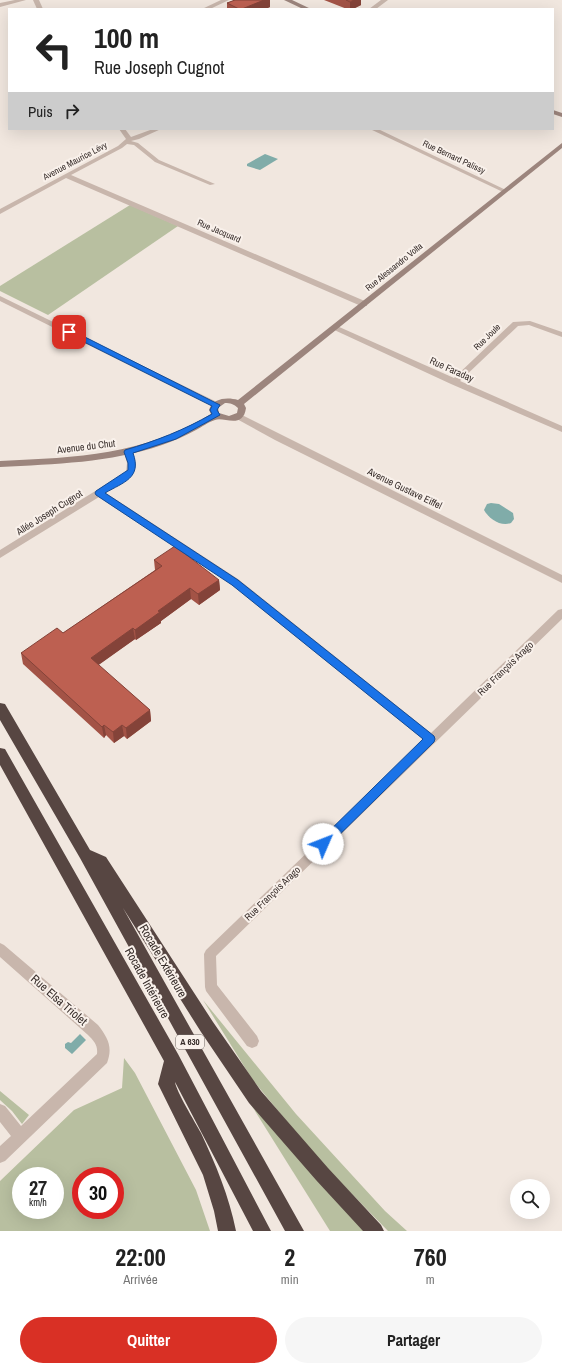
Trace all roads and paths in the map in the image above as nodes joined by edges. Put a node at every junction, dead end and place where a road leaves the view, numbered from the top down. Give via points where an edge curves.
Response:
1 (23, 0) edge
2 (226, 0) edge
3 (287, 0) edge
4 (385, 0) edge
5 (0, 5) edge
6 (207, 8) edge
7 (306, 8) edge
8 (373, 8) edge
9 (123, 130) edge
10 (156, 130) edge
11 (375, 130) edge
12 (128, 140) junction
13 (562, 146) edge
14 (66, 174) junction
15 (212, 184) dead end
16 (505, 191) junction
17 (0, 212) edge
18 (0, 298) edge
19 (364, 304) junction
20 (334, 328) junction
21 (562, 335) edge
22 (454, 382) junction
23 (239, 403) junction
24 (216, 405) junction
25 (216, 415) junction
26 (238, 416) junction
27 (562, 429) edge
28 (128, 452) junction
29 (0, 464) edge
30 (99, 493) junction
31 (0, 555) edge
32 (562, 579) edge
33 (562, 613) edge
34 (0, 708) edge
35 (430, 739) junction
36 (0, 753) edge
37 (85, 854) junction
38 (0, 949) edge
39 (252, 1041) dead end
40 (172, 1060) junction
41 (0, 1111) edge
42 (20, 1136) junction
43 (0, 1156) edge
44 (227, 1231) edge
45 (262, 1231) edge
46 (295, 1231) edge
47 (375, 1231) edge

1 - 5 street
2 - 6 street
3 - 7 street
4 - 8 street
9 - 12 street
10 - 12 street, Avenue Maurice Lévy
11 - 16 street, Rue Bernard Palissy
12 - 14 street, Avenue Maurice Lévy via 120,147
12 - 15 street via 157,161
13 - 16 street, Rue Alessandro Volta
14 - 17 street, Avenue Maurice Lévy
14 - 19 street, Rue Jacquard
16 - 19 street, Rue Alessandro Volta
18 - 24 street
19 - 20 street, Rue Alessandro Volta
20 - 22 street, Rue Faraday
20 - 23 street, Rue Alessandro Volta
21 - 22 street, Rue Joule via 530,323 516,324
22 - 27 street, Rue Faraday
23 - 24 street via 227,401
23 - 26 street via 242,408
24 - 25 street
25 - 26 street via 224,419
25 - 28 street, Avenue du Chut via 174,437
26 - 32 street, Avenue Gustave Eiffel
28 - 29 street, Avenue du Chut via 73,460
28 - 30 street, Allée Joseph Cugnot via 132,470
30 - 31 street, Allée Joseph Cugnot
30 - 35 street via 235,582
33 - 35 street, Rue François Arago
34 - 37 highway, Rocade Extérieure / A 630
35 - 39 street, Rue François Arago via 210,954 211,987
36 - 40 highway, Rocade Intérieure / A 630
37 - 46 highway, Rocade Extérieure / A 630
37 - 47 highway via 101,860 255,1097
38 - 42 street, Rue Elsa Triolet via 93,1030 105,1049 102,1058
40 - 44 highway via 166,1084 210,1168 225,1214
40 - 45 highway, Rocade Intérieure / A 630
41 - 42 street
42 - 43 street

